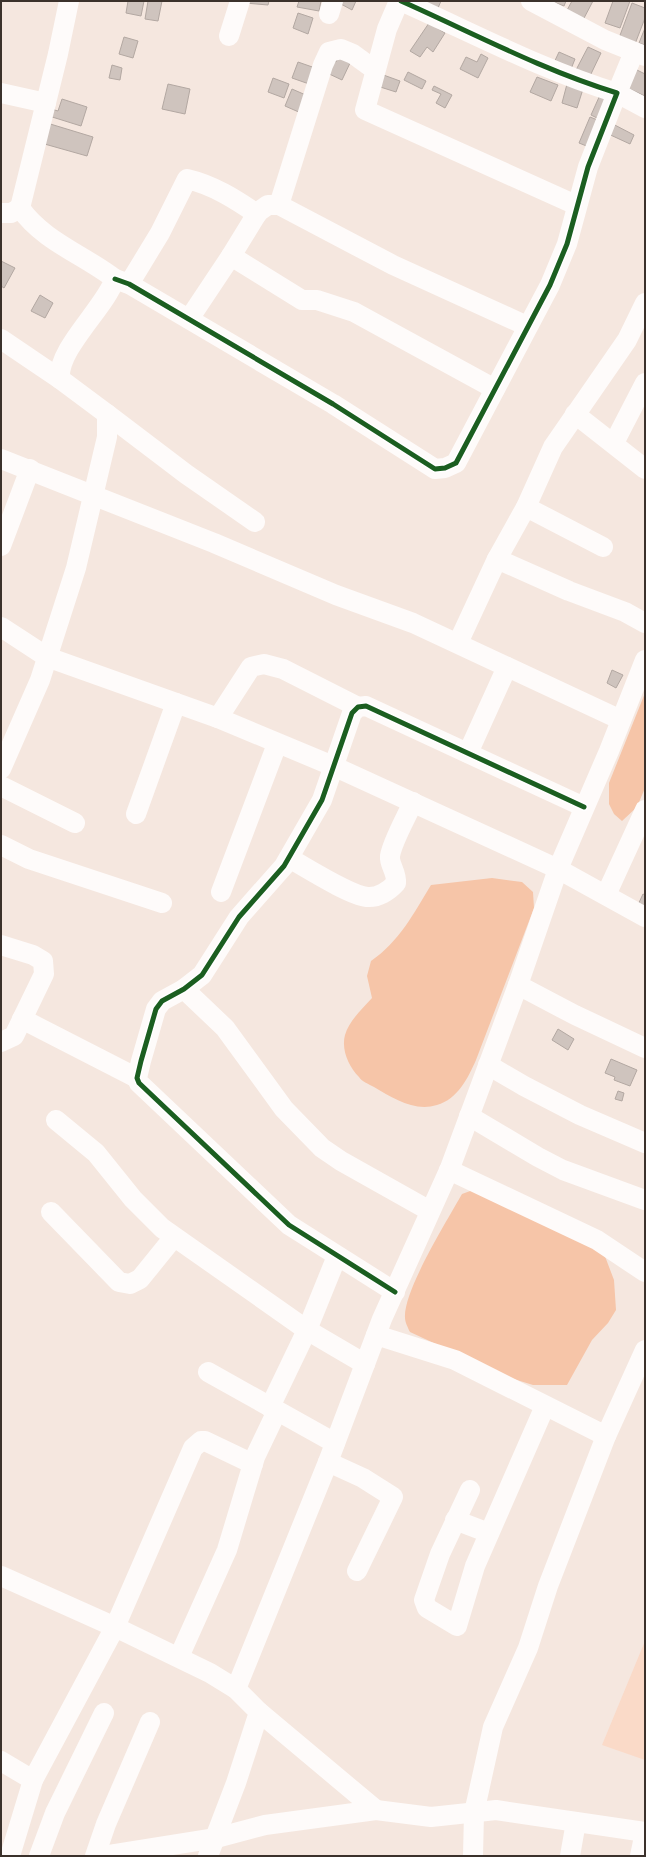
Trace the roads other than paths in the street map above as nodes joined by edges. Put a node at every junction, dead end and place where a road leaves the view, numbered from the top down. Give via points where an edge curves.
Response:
1 (69, 1) edge
2 (240, 1) edge
3 (400, 1) edge
4 (537, 3) edge
5 (229, 36) dead end
6 (639, 54) edge
7 (375, 70) junction
8 (1, 93) edge
9 (617, 93) junction
10 (46, 103) junction
11 (645, 108) edge
12 (576, 204) junction
13 (279, 205) junction
14 (20, 208) junction
15 (1, 213) edge
16 (257, 214) junction
17 (231, 256) junction
18 (122, 282) junction
19 (644, 308) edge
20 (189, 319) junction
21 (527, 326) junction
22 (1, 339) edge
23 (60, 379) junction
24 (645, 384) edge
25 (495, 389) junction
26 (107, 414) junction
27 (575, 414) junction
28 (614, 443) junction
29 (1, 459) edge
30 (644, 467) edge
31 (30, 469) junction
32 (93, 495) junction
33 (526, 507) junction
34 (255, 522) dead end
35 (1, 546) edge
36 (603, 547) dead end
37 (497, 559) junction
38 (645, 623) edge
39 (1, 627) edge
40 (458, 643) junction
41 (47, 657) junction
42 (645, 660) edge
43 (507, 667) junction
44 (176, 703) junction
45 (358, 706) junction
46 (218, 718) junction
47 (622, 720) junction
48 (277, 744) junction
49 (468, 753) junction
50 (333, 766) junction
51 (1, 769) edge
52 (1, 786) edge
53 (413, 802) junction
54 (584, 807) junction
55 (645, 810) edge
56 (136, 814) dead end
57 (75, 823) dead end
58 (1, 846) edge
59 (289, 858) junction
60 (558, 868) junction
61 (221, 892) dead end
62 (606, 895) junction
63 (162, 903) dead end
64 (645, 917) edge
65 (1, 945) edge
66 (518, 985) junction
67 (184, 989) junction
68 (22, 1019) junction
69 (1, 1042) edge
70 (645, 1048) edge
71 (488, 1065) junction
72 (138, 1078) junction
73 (469, 1116) junction
74 (56, 1120) dead end
75 (645, 1143) edge
76 (449, 1170) junction
77 (645, 1200) edge
78 (430, 1211) junction
79 (51, 1212) dead end
80 (174, 1237) junction
81 (337, 1256) junction
82 (645, 1272) edge
83 (395, 1292) junction
84 (307, 1330) junction
85 (376, 1335) junction
86 (645, 1350) edge
87 (365, 1364) junction
88 (208, 1372) dead end
89 (545, 1406) junction
90 (274, 1409) junction
91 (606, 1436) junction
92 (335, 1443) junction
93 (328, 1462) junction
94 (253, 1464) junction
95 (470, 1490) dead end
96 (455, 1520) junction
97 (489, 1533) junction
98 (357, 1572) dead end
99 (1, 1576) edge
100 (115, 1627) junction
101 (178, 1657) junction
102 (236, 1689) junction
103 (259, 1712) junction
104 (104, 1713) dead end
105 (150, 1722) dead end
106 (1, 1760) edge
107 (33, 1780) junction
108 (376, 1810) junction
109 (474, 1813) junction
110 (576, 1822) junction
111 (645, 1832) edge
112 (216, 1838) junction
113 (159, 1851) edge
114 (10, 1856) edge
115 (39, 1856) edge
116 (95, 1856) edge
117 (103, 1856) edge
118 (208, 1856) edge
119 (473, 1856) edge
120 (570, 1856) edge
121 (640, 1856) edge

1 - 10 street
2 - 5 street
3 - 7 street via 386,29
3 - 9 street via 536,64
4 - 6 street via 605,40
6 - 9 street
7 - 12 street via 365,110
7 - 13 street via 341,49 329,52
8 - 10 street
9 - 11 street
9 - 12 street
10 - 14 street
12 - 21 street via 556,272
13 - 16 street via 268,205
13 - 21 street via 393,265
14 - 15 street via 11,213
14 - 18 street via 28,220 49,237
16 - 17 street
16 - 18 street via 228,194 202,182 187,179 160,233
17 - 20 street
17 - 25 street via 302,300 317,300 354,312
18 - 20 street
18 - 23 street via 111,292 70,347 59,370
19 - 27 street via 627,340
20 - 25 street via 333,404 435,469 456,463
21 - 25 street
22 - 23 street
23 - 26 street
24 - 28 street
26 - 32 street via 107,437
26 - 34 street
27 - 28 street
27 - 33 street via 553,447
28 - 30 street
29 - 31 street
31 - 32 street
31 - 35 street
32 - 40 street via 336,595 414,623
32 - 41 street via 76,568
33 - 36 street
33 - 37 street
37 - 38 street via 569,591 625,612
37 - 40 street
39 - 41 street
40 - 43 street
41 - 44 street
41 - 51 street via 40,680
42 - 47 street
43 - 47 street
43 - 49 street
44 - 46 street
44 - 56 street
45 - 46 street via 283,668 264,664 251,667
45 - 49 street via 366,706
45 - 50 street via 352,713
46 - 48 street
47 - 54 street
48 - 50 street
48 - 61 street
49 - 54 street
50 - 53 street
50 - 59 street via 322,800
52 - 57 street
53 - 59 street via 390,856 397,874 396,883 387,892 368,898 355,895
53 - 60 street
54 - 60 street
55 - 62 street
58 - 63 street via 29,859
59 - 67 street via 239,917 202,975
60 - 62 street
60 - 66 street
62 - 64 street
65 - 68 street via 33,955 42,961 44,974
66 - 70 street
66 - 71 street
67 - 72 street via 162,1000 156,1009
67 - 78 street via 225,1028 284,1109 322,1148
68 - 69 street via 14,1036
68 - 72 street
71 - 73 street
71 - 75 street via 580,1115
72 - 81 street via 144,1088 289,1225
73 - 76 street
73 - 77 street via 563,1170
74 - 80 street via 96,1153 133,1199
76 - 78 street
76 - 82 street via 597,1240
78 - 83 street
79 - 80 street via 119,1282 130,1284 140,1279
80 - 84 street
81 - 83 street
81 - 84 street
83 - 85 street
84 - 87 street
84 - 90 street
85 - 87 street
85 - 89 street via 455,1360
86 - 91 street
87 - 92 street
88 - 90 street
89 - 91 street
89 - 97 street
90 - 92 street
90 - 94 street
91 - 109 street via 548,1586 528,1648 493,1726
92 - 93 street
93 - 98 street via 363,1478 393,1497
93 - 102 street
94 - 100 street via 205,1441 200,1441 193,1448
94 - 101 street via 227,1550
95 - 96 street
96 - 97 street
96 - 97 street via 425,1593 424,1604 426,1608 457,1626 475,1566
99 - 100 street
100 - 101 street
100 - 107 street
101 - 102 street
102 - 103 street
103 - 108 street
103 - 112 street
104 - 115 street via 54,1813
105 - 116 street
106 - 107 street
107 - 114 street
108 - 109 street via 431,1817
108 - 112 street via 265,1825
109 - 110 street via 496,1810
109 - 119 street
110 - 111 street
110 - 120 street
111 - 121 street
112 - 113 street
112 - 118 street
113 - 117 street

